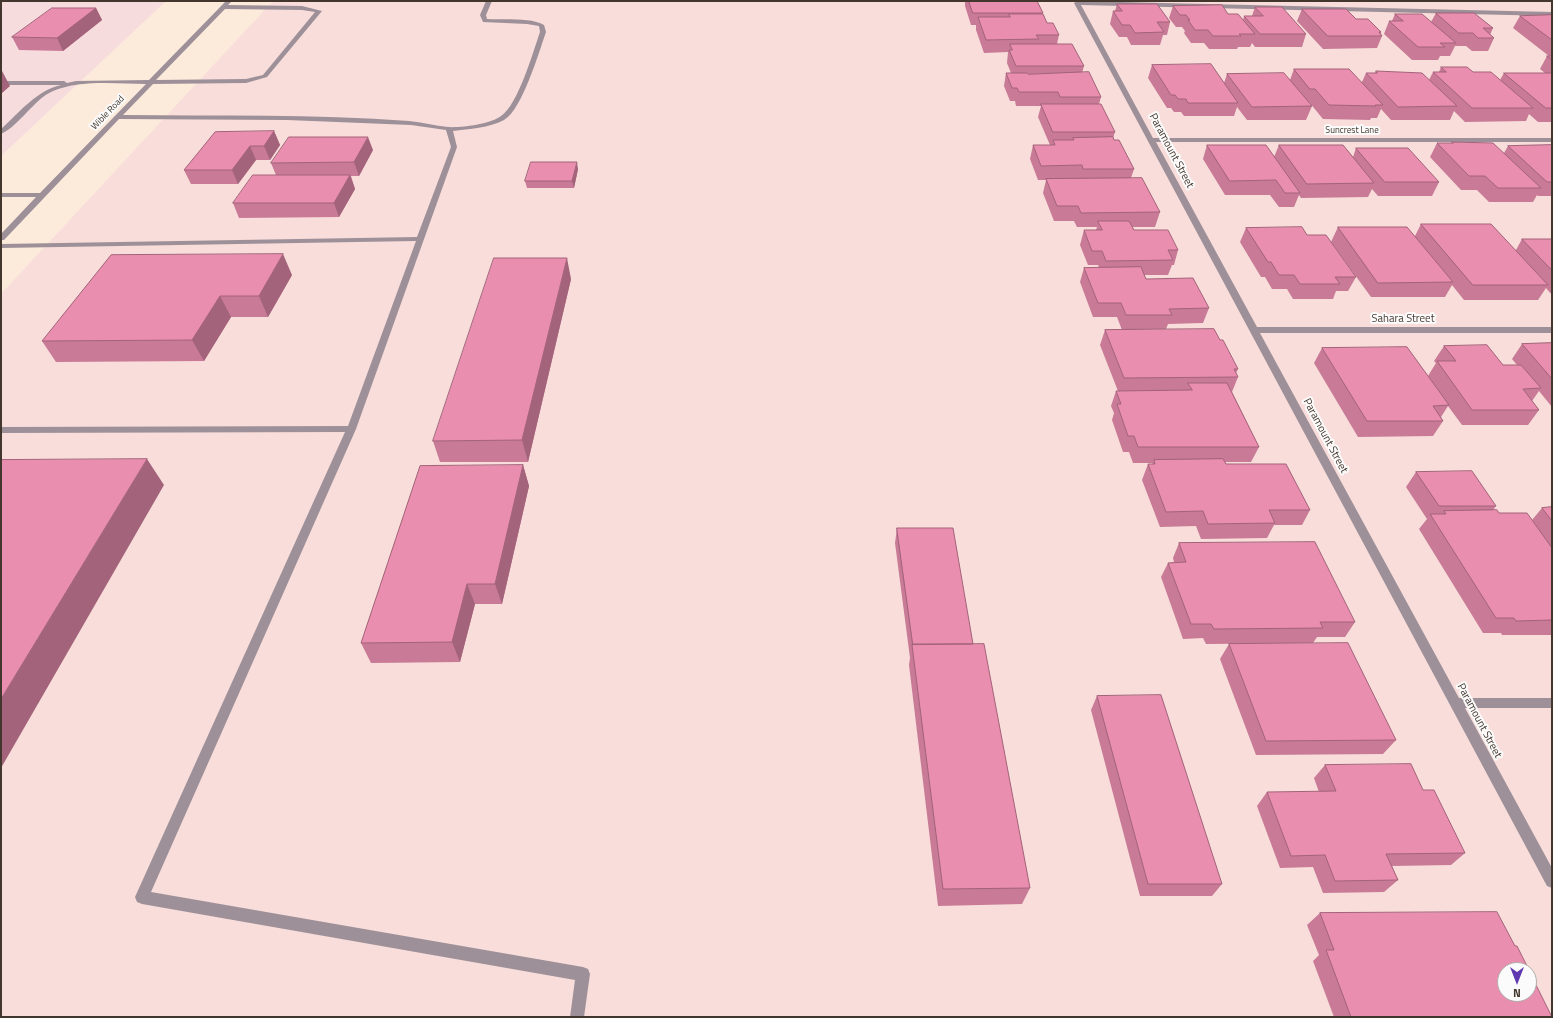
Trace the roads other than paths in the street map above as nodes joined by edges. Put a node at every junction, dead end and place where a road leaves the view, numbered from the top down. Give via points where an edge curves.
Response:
1 (230, 1) edge
2 (489, 1) edge
3 (224, 7) junction
4 (1552, 14) edge
5 (152, 81) junction
6 (1, 83) edge
7 (76, 83) junction
8 (117, 117) junction
9 (449, 130) junction
10 (1, 132) edge
11 (1152, 140) junction
12 (1552, 140) edge
13 (43, 194) junction
14 (1, 195) edge
15 (1, 238) edge
16 (420, 239) junction
17 (1, 246) edge
18 (1254, 330) junction
19 (1552, 330) edge
20 (351, 429) junction
21 (1, 430) edge
22 (1456, 704) junction
23 (1552, 704) edge
24 (1552, 881) edge
25 (577, 1017) edge

1 - 3 street, Wible Road
2 - 9 street via 483,15 485,21 527,22 542,25 543,32 514,106 504,117
3 - 5 street, Wible Road
3 - 5 street via 302,8 319,11 265,76 246,81
4 - 11 street, Paramount Street via 1077,3
5 - 7 street
5 - 8 street, Wible Road
6 - 7 street
7 - 10 street via 55,88 41,96
8 - 9 street via 287,118 411,123
8 - 13 street, Wible Road
9 - 16 street via 454,147
11 - 12 street, Suncrest Lane
11 - 18 street, Paramount Street
13 - 14 street
13 - 15 street, Wible Road
16 - 17 street
16 - 20 street
18 - 19 street, Sahara Street
18 - 22 street, Paramount Street
20 - 21 street
20 - 25 street via 142,897 583,974
22 - 23 street
22 - 24 street, Paramount Street

